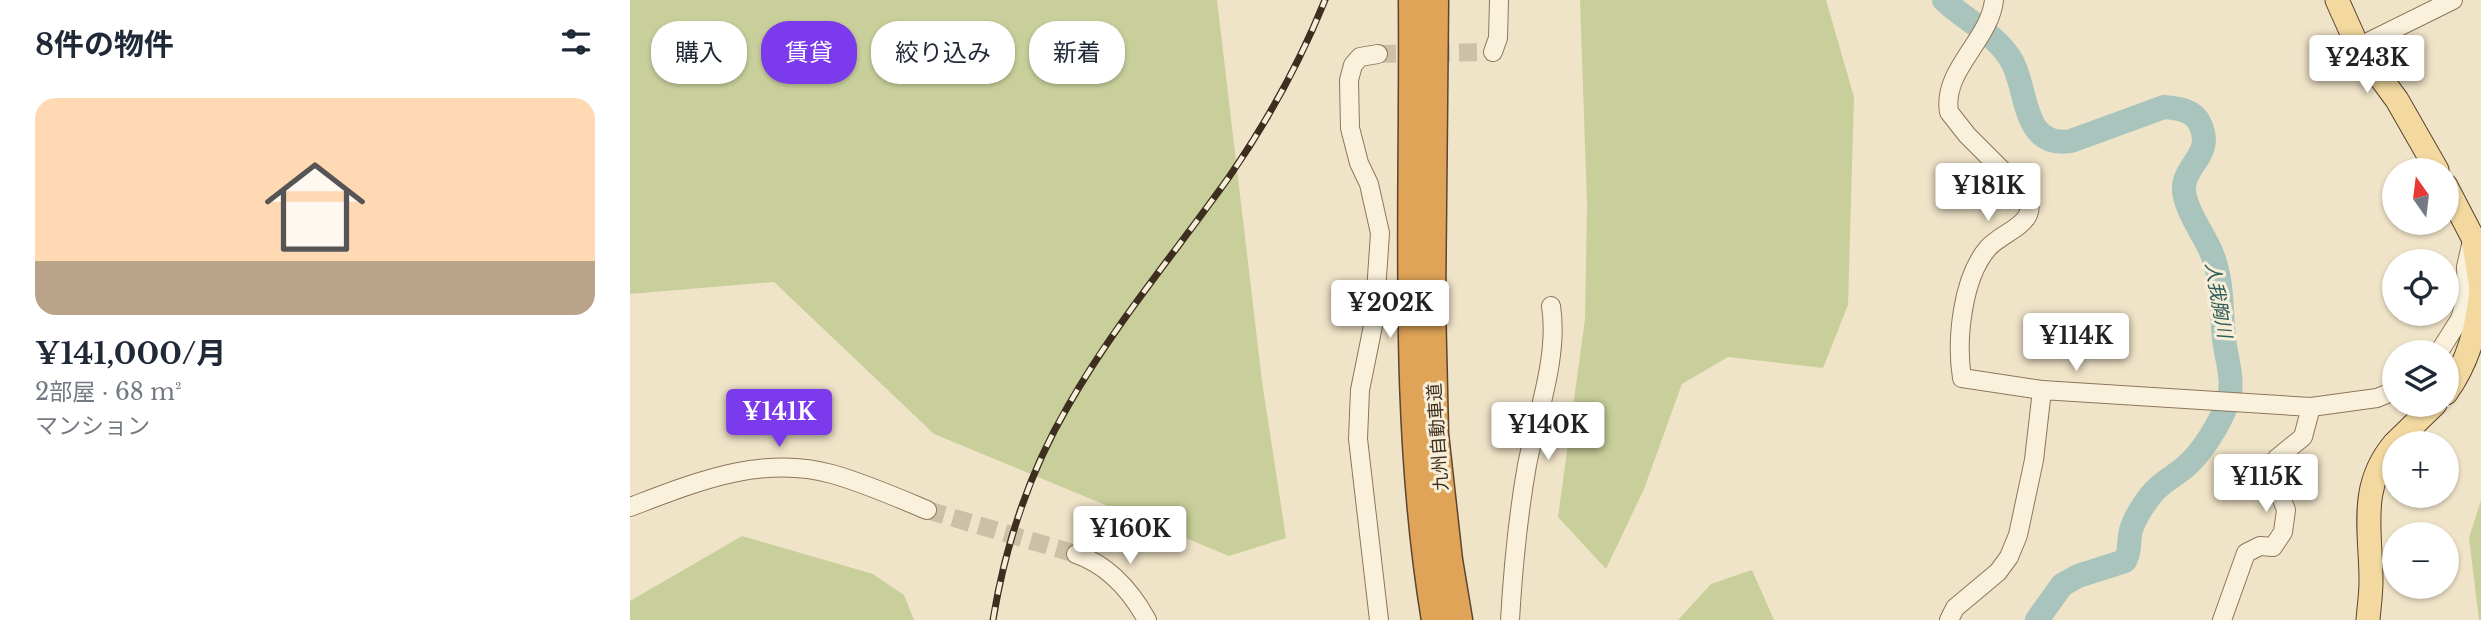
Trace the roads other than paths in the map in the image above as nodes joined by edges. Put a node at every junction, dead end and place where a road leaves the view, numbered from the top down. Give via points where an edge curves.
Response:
1 (1412, 0) edge
2 (1434, 0) edge
3 (1499, 0) edge
4 (1994, 0) edge
5 (2337, 0) edge
6 (2453, 0) edge
7 (2358, 47) junction
8 (1493, 52) dead end
9 (1378, 54) tunnel mouth
10 (2431, 158) edge
11 (2459, 206) edge
12 (2473, 228) edge
13 (2481, 290) edge
14 (1551, 306) dead end
15 (2447, 340) edge
16 (2459, 371) edge
17 (2042, 390) junction
18 (2382, 396) edge
19 (2311, 407) junction
20 (2422, 417) edge
21 (2408, 431) edge
22 (2382, 459) edge
23 (630, 507) edge
24 (927, 510) tunnel mouth
25 (1076, 554) tunnel mouth
26 (1147, 620) edge
27 (1379, 620) edge
28 (1436, 620) edge
29 (1459, 620) edge
30 (1510, 620) edge
31 (1949, 620) edge
32 (2222, 620) edge
33 (2368, 620) edge

1 - 28 highway, 九州自動車道 via 1415,435
2 - 29 highway, 九州自動車道 via 1435,434
3 - 8 street
4 - 17 street via 1989,19 1950,87 1949,112 2024,192 2029,209 2022,223 1987,249 1971,276 1959,362 1962,378
5 - 7 main road
6 - 7 street
7 - 10 main road
9 - 27 street via 1360,57 1349,80 1350,128 1380,233 1358,439
11 - 12 main road
12 - 13 main road
12 - 15 street via 2467,295 2460,319
13 - 16 main road via 2477,324
14 - 30 street via 1552,347 1527,466
17 - 19 street
17 - 31 street via 2034,460 2018,535 1998,572 1955,608
18 - 19 street
19 - 32 street via 2303,437 2276,459 2273,476 2286,510 2283,532 2273,547 2260,546 2246,553
20 - 21 main road
22 - 33 main road via 2369,498
23 - 24 street via 709,478 776,468 830,473
25 - 26 street via 1107,569

